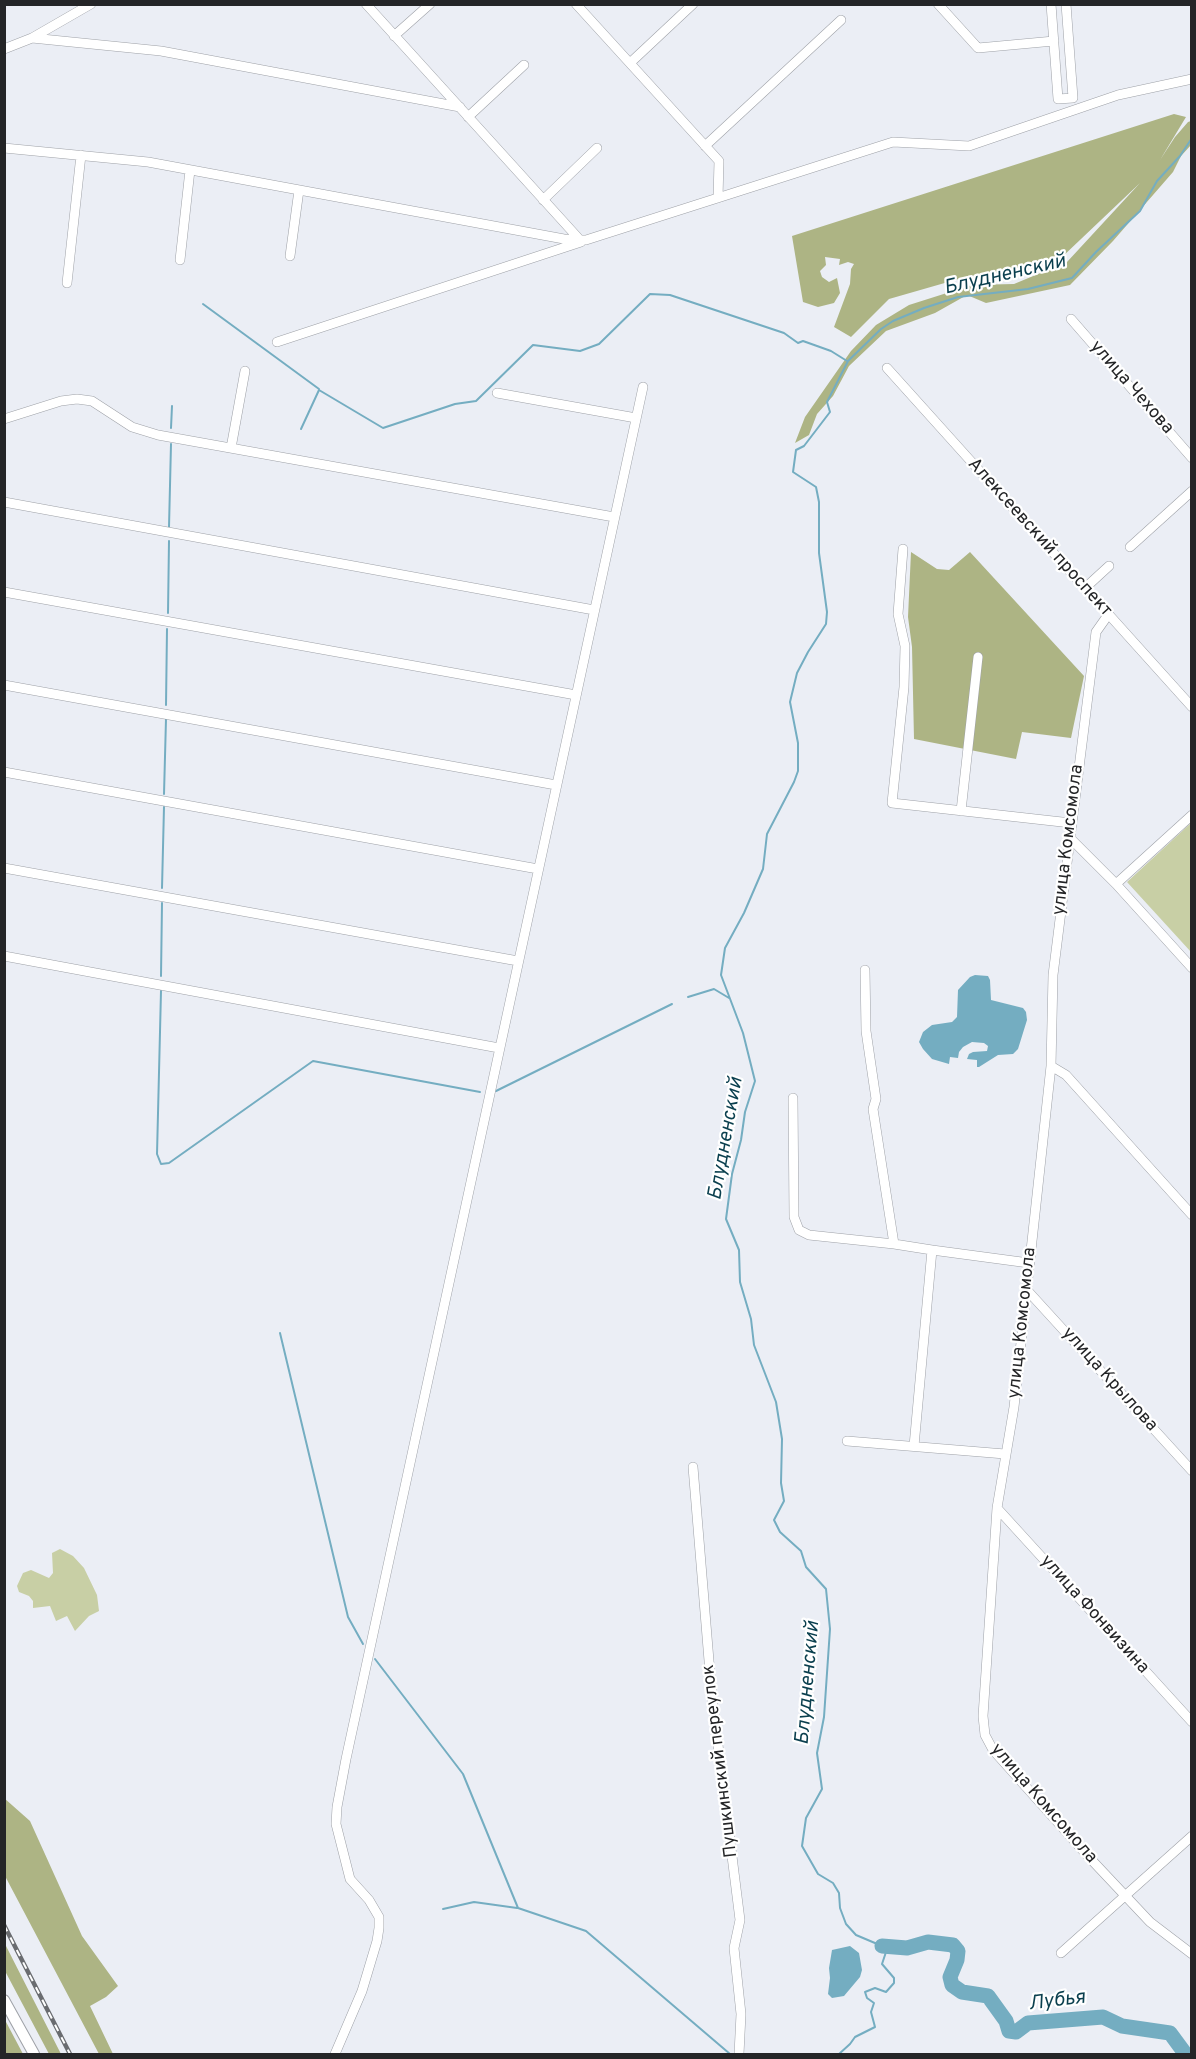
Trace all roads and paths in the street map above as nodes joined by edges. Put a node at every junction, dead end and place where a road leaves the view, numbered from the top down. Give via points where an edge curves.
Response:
1 (91, 4) edge
2 (366, 4) edge
3 (430, 4) edge
4 (576, 4) edge
5 (693, 4) edge
6 (938, 4) edge
7 (1051, 4) edge
8 (1066, 4) edge
9 (841, 20) dead end
10 (394, 36) junction
11 (32, 38) junction
12 (1054, 41) junction
13 (4, 49) edge
14 (630, 63) junction
15 (524, 65) dead end
16 (1191, 79) edge
17 (459, 107) junction
18 (468, 117) junction
19 (705, 146) junction
20 (4, 148) edge
21 (597, 148) dead end
22 (81, 155) junction
23 (190, 170) junction
24 (299, 190) junction
25 (718, 198) junction
26 (543, 200) junction
27 (583, 240) junction
28 (291, 256) dead end
29 (180, 260) dead end
30 (67, 283) dead end
31 (1071, 319) dead end
32 (277, 342) dead end
33 (887, 368) dead end
34 (245, 372) dead end
35 (643, 387) dead end
36 (497, 393) dead end
37 (636, 418) junction
38 (4, 419) edge
39 (231, 448) junction
40 (1191, 458) edge
41 (1191, 491) edge
42 (4, 502) edge
43 (614, 517) junction
44 (1130, 547) dead end
45 (903, 549) dead end
46 (1109, 566) dead end
47 (1085, 588) junction
48 (4, 592) edge
49 (594, 610) junction
50 (1108, 615) junction
51 (978, 657) dead end
52 (4, 685) edge
53 (576, 695) junction
54 (1191, 707) edge
55 (4, 772) edge
56 (556, 785) junction
57 (961, 811) junction
58 (1191, 816) edge
59 (1071, 823) junction
60 (1070, 837) junction
61 (4, 868) edge
62 (538, 869) junction
63 (1116, 884) junction
64 (4, 956) edge
65 (518, 961) junction
66 (1191, 968) edge
67 (866, 970) dead end
68 (499, 1048) junction
69 (1051, 1066) junction
70 (793, 1098) dead end
71 (1191, 1215) edge
72 (894, 1244) junction
73 (932, 1250) junction
74 (1029, 1263) junction
75 (1026, 1289) junction
76 (847, 1441) dead end
77 (915, 1446) junction
78 (1005, 1455) junction
79 (693, 1467) dead end
80 (1191, 1471) edge
81 (997, 1508) junction
82 (1191, 1722) edge
83 (1191, 1836) edge
84 (1126, 1896) junction
85 (1061, 1953) dead end
86 (1191, 1954) edge
87 (4, 2000) edge
88 (34, 2055) edge
89 (335, 2055) edge
90 (740, 2055) edge

1 - 11 street
2 - 10 street
3 - 10 street
4 - 14 street
5 - 14 street
6 - 12 street via 978,48
7 - 12 street
8 - 12 street via 1073,98 1059,99
9 - 19 street
10 - 17 street
11 - 13 street
11 - 17 street via 161,51
14 - 19 street
15 - 18 street
16 - 25 street via 1118,95 969,146 893,142
17 - 18 street
18 - 26 street
19 - 25 street via 719,161
20 - 22 street
21 - 26 street
22 - 23 street
22 - 30 street
23 - 24 street
23 - 29 street
24 - 27 street
24 - 28 street
25 - 27 street
26 - 27 street
27 - 32 street
31 - 40 street, улица Чехова
33 - 47 street, Алексеевский проспект
34 - 39 street
35 - 37 street
36 - 37 street
37 - 43 street
38 - 39 street via 77,399 92,401 132,427
39 - 43 street
41 - 44 street
42 - 49 street
43 - 49 street
45 - 57 street via 898,614 905,646 904,687 892,803
46 - 47 street
47 - 50 street, Алексеевский проспект
48 - 53 street
49 - 53 street
50 - 54 street, Алексеевский проспект
50 - 59 street, улица Комсомола via 1096,633
51 - 57 street
52 - 56 street
53 - 56 street
55 - 62 street
56 - 62 street
57 - 59 street
58 - 63 street
59 - 60 street, улица Комсомола
60 - 63 street
60 - 69 street, улица Комсомола via 1053,975
61 - 65 street
62 - 65 street
63 - 66 street
64 - 68 street
65 - 68 street
67 - 72 street via 866,1031 876,1099 873,1109
68 - 89 street via 337,1807 336,1824 351,1879 379,1917 379,1928 362,1991
69 - 71 street via 1066,1075
69 - 74 street, улица Комсомола
70 - 72 street via 794,1217 799,1230 809,1235
72 - 73 street
73 - 74 street
73 - 77 street
74 - 75 street, улица Комсомола
75 - 78 street, улица Комсомола
75 - 80 street, улица Крылова
76 - 77 street
77 - 78 street
78 - 81 street, улица Комсомола
79 - 90 street, Пушкинский переулок via 712,1697 740,1920 734,1948 741,2014
81 - 82 street, улица Фонвизина
81 - 84 street, улица Комсомола via 983,1716 985,1735 993,1750
83 - 84 street
84 - 85 street
84 - 86 street, улица Комсомола via 1150,1922
87 - 88 street

